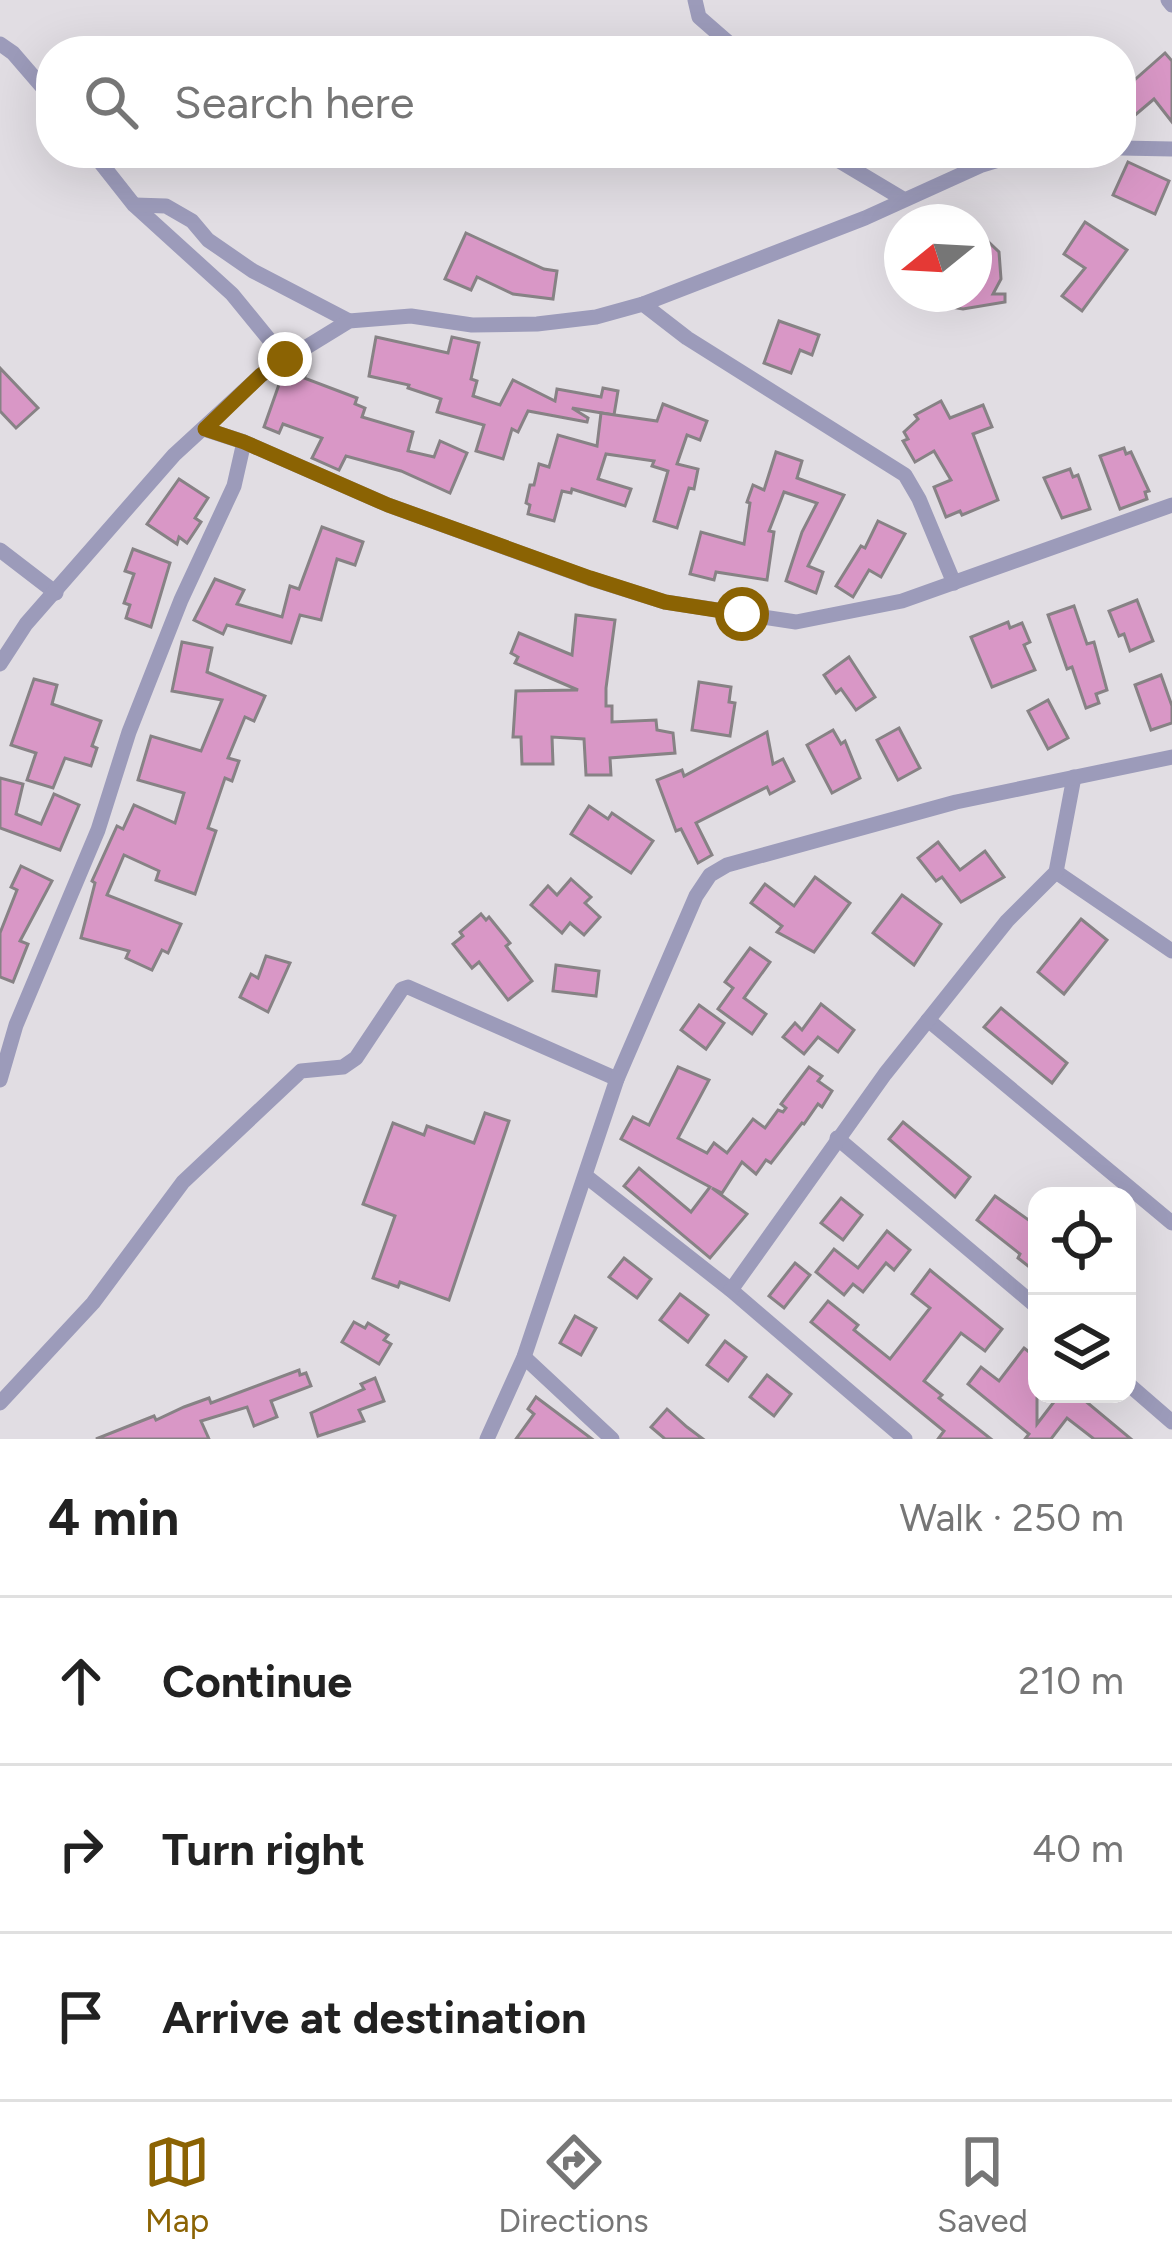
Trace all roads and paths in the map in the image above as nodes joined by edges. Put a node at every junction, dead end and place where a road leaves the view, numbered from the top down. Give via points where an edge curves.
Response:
1 (695, 0) edge
2 (721, 36) edge
3 (0, 44) edge
4 (36, 79) edge
5 (1136, 148) edge
6 (1172, 148) edge
7 (105, 168) edge
8 (851, 168) edge
9 (975, 168) edge
10 (903, 199) junction
11 (134, 205) junction
12 (643, 304) junction
13 (349, 321) junction
14 (285, 359) junction
15 (205, 429) junction
16 (244, 442) junction
17 (1172, 505) edge
18 (0, 550) edge
19 (954, 583) junction
20 (56, 593) junction
21 (0, 664) edge
22 (1172, 757) edge
23 (1074, 777) junction
24 (1056, 872) junction
25 (1172, 951) edge
26 (928, 1021) junction
27 (617, 1079) junction
28 (0, 1080) edge
29 (837, 1138) junction
30 (586, 1178) junction
31 (1172, 1223) edge
32 (730, 1290) junction
33 (1028, 1299) edge
34 (524, 1357) junction
35 (1136, 1392) edge
36 (0, 1403) edge
37 (1172, 1422) edge
38 (604, 1437) edge
39 (487, 1439) edge
40 (905, 1439) edge

1 - 2 street
3 - 4 street
5 - 6 street
7 - 11 street
8 - 10 street
9 - 10 street
10 - 12 street
11 - 13 street via 166,206 253,271
11 - 14 street via 232,294
12 - 13 street via 537,324
12 - 19 street via 904,476
13 - 14 street
14 - 15 street
15 - 16 street
15 - 20 street via 145,485
16 - 19 street via 388,505 665,602 796,622
16 - 28 street
17 - 19 street
18 - 20 street
20 - 21 street
22 - 23 street
23 - 24 street
23 - 27 street via 956,802 710,875
24 - 25 street
24 - 26 street
26 - 29 street
26 - 31 street
27 - 30 street
27 - 36 street via 402,989 356,1058 302,1071 183,1182 93,1303
29 - 32 street
29 - 33 street
30 - 32 street
30 - 34 street
32 - 40 street
34 - 38 street
34 - 39 street
35 - 37 street

